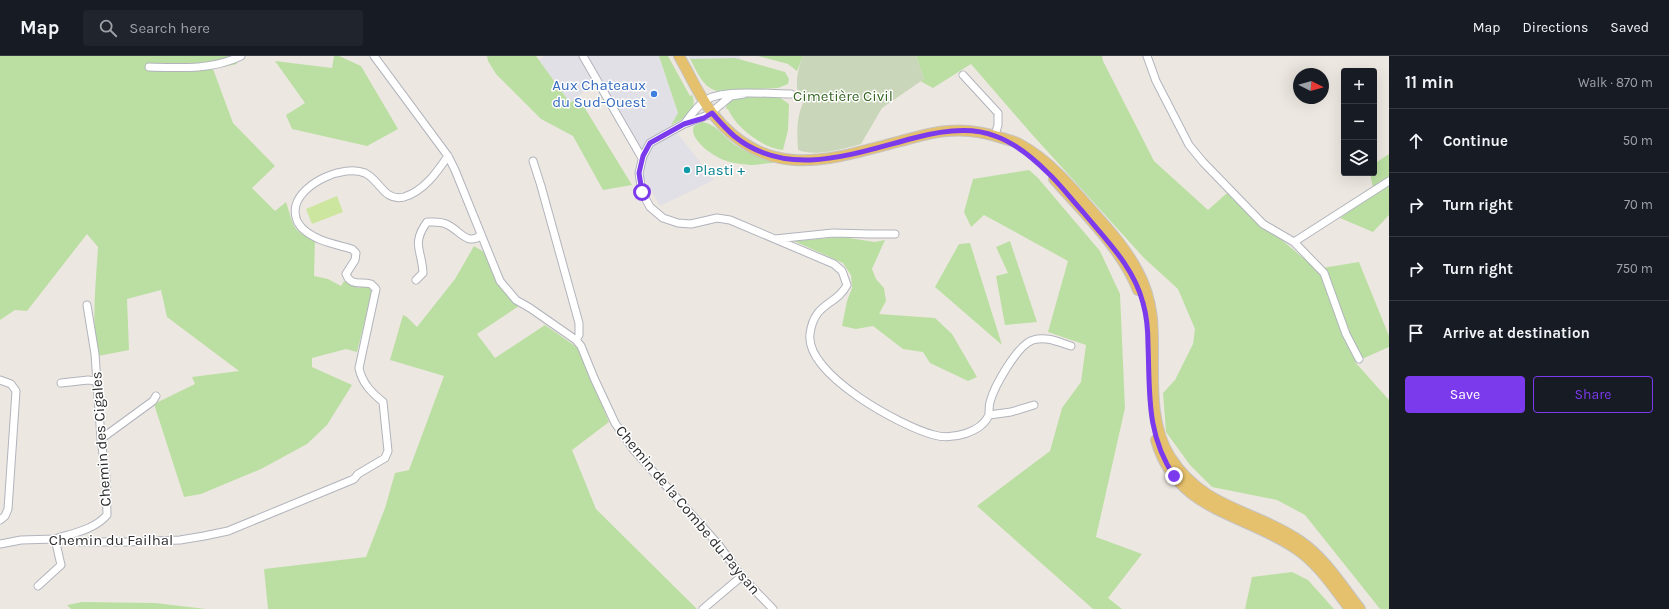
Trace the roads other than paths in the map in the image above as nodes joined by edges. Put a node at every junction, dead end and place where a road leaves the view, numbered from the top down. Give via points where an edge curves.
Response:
1 (241, 56) edge
2 (374, 56) edge
3 (583, 56) edge
4 (679, 56) edge
5 (1147, 56) edge
6 (149, 67) dead end
7 (963, 75) dead end
8 (744, 94) junction
9 (791, 94) dead end
10 (704, 101) junction
11 (712, 113) junction
12 (684, 124) junction
13 (995, 136) junction
14 (448, 156) junction
15 (642, 158) junction
16 (533, 161) dead end
17 (1389, 181) edge
18 (895, 234) dead end
19 (481, 235) junction
20 (774, 239) junction
21 (1294, 242) junction
22 (416, 280) dead end
23 (87, 305) dead end
24 (576, 340) junction
25 (1071, 346) dead end
26 (1359, 359) dead end
27 (3, 381) edge
28 (96, 381) junction
29 (61, 383) dead end
30 (156, 396) dead end
31 (1034, 405) dead end
32 (990, 415) junction
33 (101, 439) junction
34 (0, 520) edge
35 (55, 539) junction
36 (0, 544) edge
37 (742, 576) junction
38 (38, 586) dead end
39 (703, 609) edge
40 (773, 609) edge
41 (1350, 609) edge
42 (1360, 609) edge

1 - 6 street via 198,68
2 - 14 street, Chemin de la Combe du Paysan
3 - 15 street
4 - 10 main road
5 - 21 street via 1156,81 1189,145 1263,224
7 - 13 street via 998,113
8 - 9 street
8 - 10 street via 728,94
8 - 11 street via 731,96
10 - 11 main road
10 - 12 street
11 - 12 street
11 - 13 main road via 734,136 753,148 767,155 800,161 836,158 946,131 966,130
12 - 15 street via 650,143
13 - 41 main road via 1020,149 1048,173 1118,254 1134,279 1143,302 1147,324 1152,428 1164,461 1180,484 1210,507 1278,537 1297,549 1313,562
13 - 42 main road via 1017,142 1042,158 1080,196 1123,247 1139,272 1148,295 1152,317 1157,421 1169,454 1178,468 1201,491 1215,500 1283,530 1302,542 1317,555
14 - 19 street, Chemin de la Combe du Paysan
14 - 35 street, Chemin du Failhal via 423,187 403,197 387,194 366,174 352,171 339,173 314,183 300,196 296,206 297,222 302,228 316,238 352,249 356,253 355,260 346,274 351,281 372,284 376,289 359,368 361,377 372,393 383,402 388,451 385,458 354,479 228,531 180,540 80,542
15 - 20 street via 639,173 642,192 650,207 663,218 691,224 717,218 730,220
16 - 24 street via 579,323 579,335
17 - 21 street
18 - 20 street via 833,232
19 - 22 street via 476,240 470,240 446,224 427,222 418,237 423,273
19 - 24 street, Chemin de la Combe du Paysan via 500,281 516,300
20 - 32 street via 834,264 846,278 847,285 842,294 821,308 810,332 814,354 835,379 883,412 934,435 966,433 981,426
21 - 26 street via 1324,273 1346,334
23 - 28 street, Chemin des Cigales via 95,354
24 - 37 street, Chemin de la Combe du Paysan via 615,423 633,449 718,544
25 - 32 street via 1046,338 1031,340 1020,350 998,383 990,404
27 - 34 street via 11,384 16,391 16,399 8,509
28 - 29 street
28 - 33 street, Chemin des Cigales
30 - 33 street via 153,401
31 - 32 street
33 - 35 street, Chemin des Cigales via 107,515 100,523
35 - 36 street, Chemin du Failhal via 21,540
35 - 38 street via 61,565
37 - 39 street
37 - 40 street, Chemin de la Combe du Paysan

